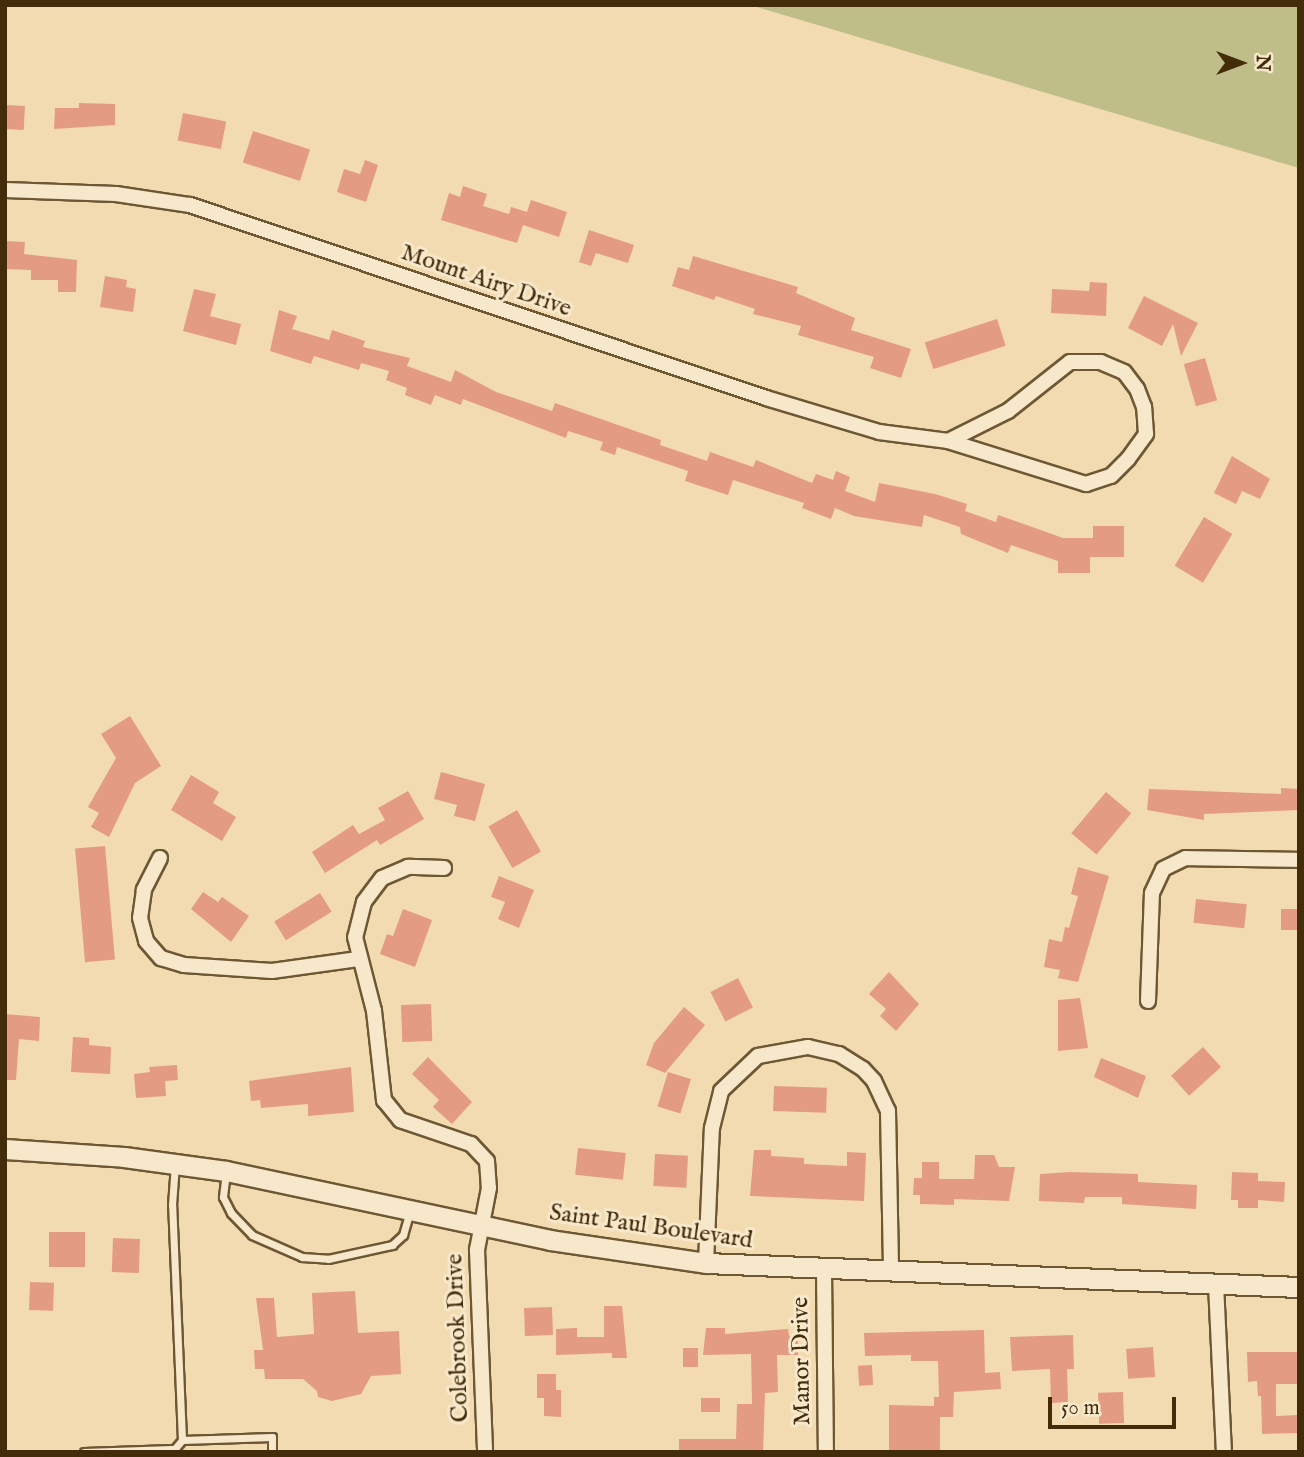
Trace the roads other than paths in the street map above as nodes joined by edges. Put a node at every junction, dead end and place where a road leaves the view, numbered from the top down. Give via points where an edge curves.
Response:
1 (5, 190) edge
2 (948, 441) junction
3 (160, 858) dead end
4 (1299, 860) edge
5 (444, 868) dead end
6 (358, 959) junction
7 (1148, 1001) dead end
8 (5, 1149) edge
9 (175, 1163) junction
10 (226, 1171) junction
11 (410, 1208) junction
12 (480, 1224) junction
13 (706, 1263) junction
14 (824, 1270) junction
15 (891, 1272) junction
16 (1216, 1284) junction
17 (1299, 1287) edge
18 (182, 1440) junction
19 (172, 1450) edge
20 (84, 1452) edge
21 (272, 1452) edge
22 (485, 1452) edge
23 (826, 1452) edge
24 (1224, 1452) edge

1 - 2 street, Mount Airy Drive via 116,194 190,205 766,398 889,435
2 - 2 street, Mount Airy Drive via 1086,484 1111,475 1128,459 1146,434 1144,407 1124,372 1101,362 1070,362 1008,411
3 - 6 street via 144,890 139,918 146,941 161,958 184,965 272,971
4 - 7 street via 1186,858 1163,869 1152,893
5 - 6 street, Colebrook Drive via 394,871 372,889 358,917
6 - 12 street, Colebrook Drive via 374,1010 384,1100 400,1120 457,1138 480,1153 489,1173
8 - 9 street, Saint Paul Boulevard
9 - 10 street, Saint Paul Boulevard
9 - 18 lane via 172,1205
10 - 11 street, Saint Paul Boulevard
10 - 11 lane via 223,1197 231,1213 252,1235 302,1257 328,1259 392,1245 403,1236
11 - 12 street, Saint Paul Boulevard
12 - 13 street, Saint Paul Boulevard via 615,1252
12 - 22 street, Colebrook Drive
13 - 14 street, Saint Paul Boulevard
13 - 15 street via 712,1128 721,1091 758,1056 808,1047 839,1054 863,1069 888,1111
14 - 15 street, Saint Paul Boulevard
14 - 23 street, Manor Drive
15 - 16 street, Saint Paul Boulevard
16 - 17 street, Saint Paul Boulevard
16 - 24 street
18 - 19 lane
18 - 21 lane via 271,1437
19 - 20 lane

